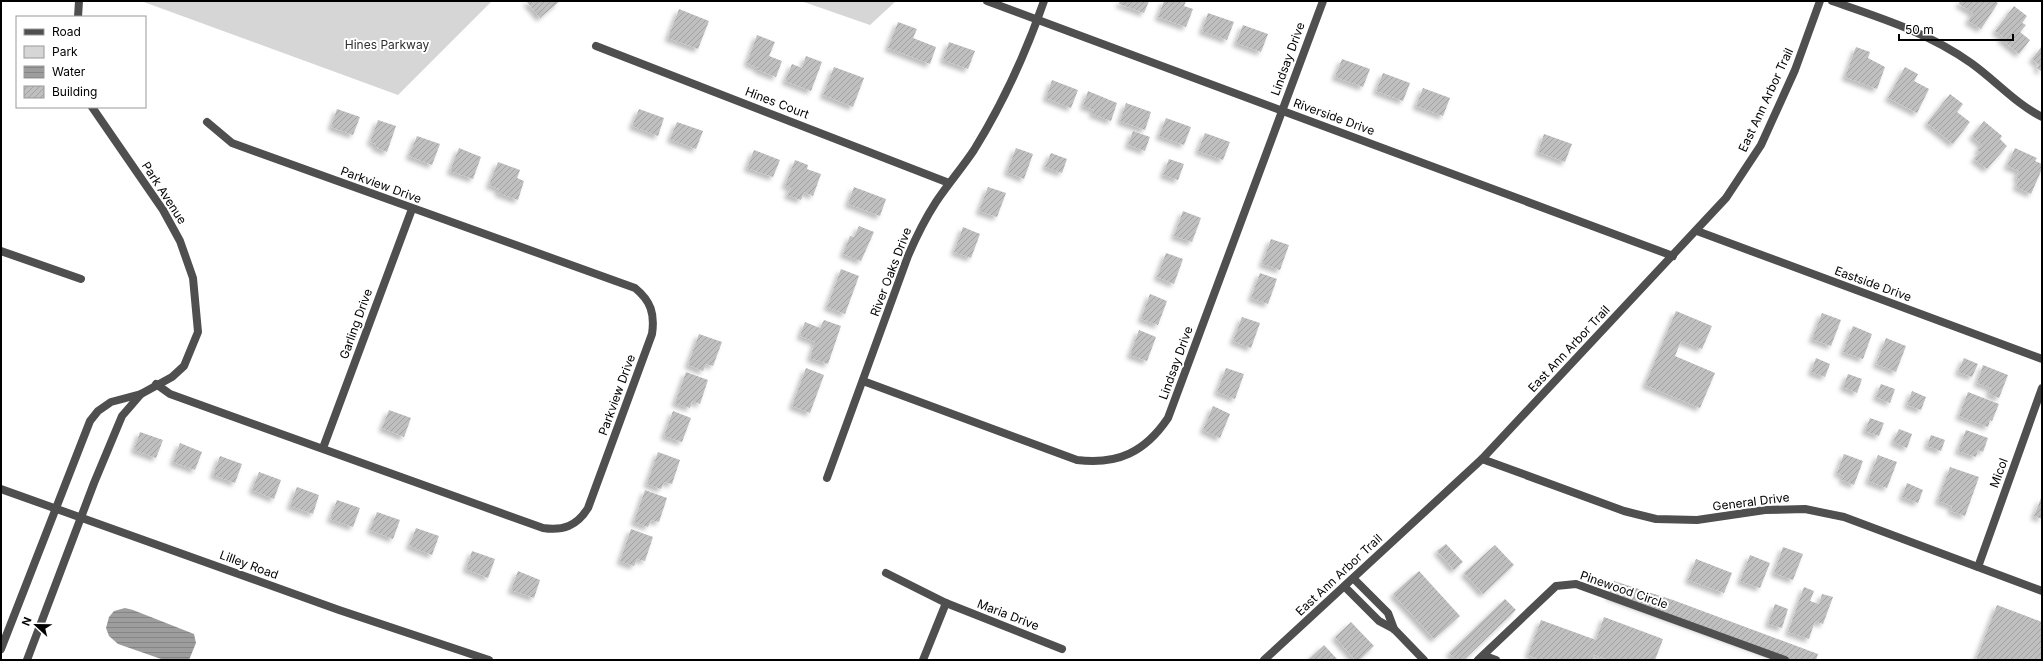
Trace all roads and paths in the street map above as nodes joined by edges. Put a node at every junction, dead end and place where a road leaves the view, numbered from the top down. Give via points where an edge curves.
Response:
1 (79, 1) edge
2 (987, 1) edge
3 (1044, 1) edge
4 (1323, 1) edge
5 (1820, 1) edge
6 (1832, 1) edge
7 (78, 16) edge
8 (1037, 20) junction
9 (596, 46) dead end
10 (93, 108) edge
11 (1282, 110) junction
12 (2042, 117) edge
13 (207, 122) dead end
14 (949, 183) junction
15 (412, 209) junction
16 (1697, 231) junction
17 (1, 251) edge
18 (1673, 256) junction
19 (81, 279) dead end
20 (2042, 359) edge
21 (863, 381) junction
22 (156, 384) junction
23 (2042, 388) edge
24 (140, 394) junction
25 (324, 448) junction
26 (1482, 459) junction
27 (827, 478) dead end
28 (1, 489) edge
29 (57, 509) junction
30 (82, 517) junction
31 (1978, 567) junction
32 (886, 573) dead end
33 (1354, 578) junction
34 (1345, 587) junction
35 (2042, 591) edge
36 (946, 603) junction
37 (1394, 629) junction
38 (1062, 648) dead end
39 (1, 649) edge
40 (1482, 658) edge
41 (27, 660) edge
42 (489, 660) edge
43 (923, 660) edge
44 (1264, 660) edge
45 (1424, 660) edge
46 (1496, 660) edge
47 (1785, 660) edge

1 - 7 street
2 - 8 street, Riverside Drive
3 - 8 street, River Oaks Drive
4 - 11 street, Lindsay Drive
5 - 16 street, East Ann Arbor Trail via 1795,70 1760,145 1736,185
6 - 12 street via 1932,39 1971,63
8 - 11 street, Riverside Drive
8 - 14 street, River Oaks Drive via 995,115 973,152
9 - 14 street, Hines Court
10 - 22 street, Park Avenue via 163,210 180,241 193,278 198,332 184,366 172,378
11 - 18 street, Riverside Drive
11 - 21 street, Lindsay Drive via 1168,418 1160,431 1137,450 1122,458 1107,461 1077,460
13 - 15 street, Parkview Drive via 232,143
14 - 21 street, River Oaks Drive via 920,229 908,256
15 - 25 street, Garling Drive
15 - 25 street, Parkview Drive via 635,288 644,296 653,312 652,334 593,494 583,516 572,526 554,530 543,528
16 - 18 street, East Ann Arbor Trail
16 - 20 street, Eastside Drive
17 - 19 street
18 - 26 street, East Ann Arbor Trail
21 - 27 street, River Oaks Drive
22 - 24 street, Park Avenue
22 - 25 street, Parkview Drive via 170,394
23 - 31 street, Micol
24 - 29 street via 111,402 98,411 90,421
24 - 30 street via 122,416
26 - 31 street, General Drive via 1640,516 1697,520 1765,510 1805,509 1844,517
26 - 33 street, East Ann Arbor Trail
28 - 29 street, Lilley Road
29 - 30 street, Lilley Road
29 - 39 street
30 - 41 street
30 - 42 street, Lilley Road via 340,610
31 - 35 street, General Drive
32 - 36 street, Maria Drive
33 - 34 street, East Ann Arbor Trail
33 - 37 street via 1388,613
34 - 37 street via 1379,621
34 - 44 street, East Ann Arbor Trail
36 - 38 street, Maria Drive
36 - 43 street
37 - 45 street
40 - 46 street
40 - 47 street, Pinewood Circle via 1556,586 1576,584

